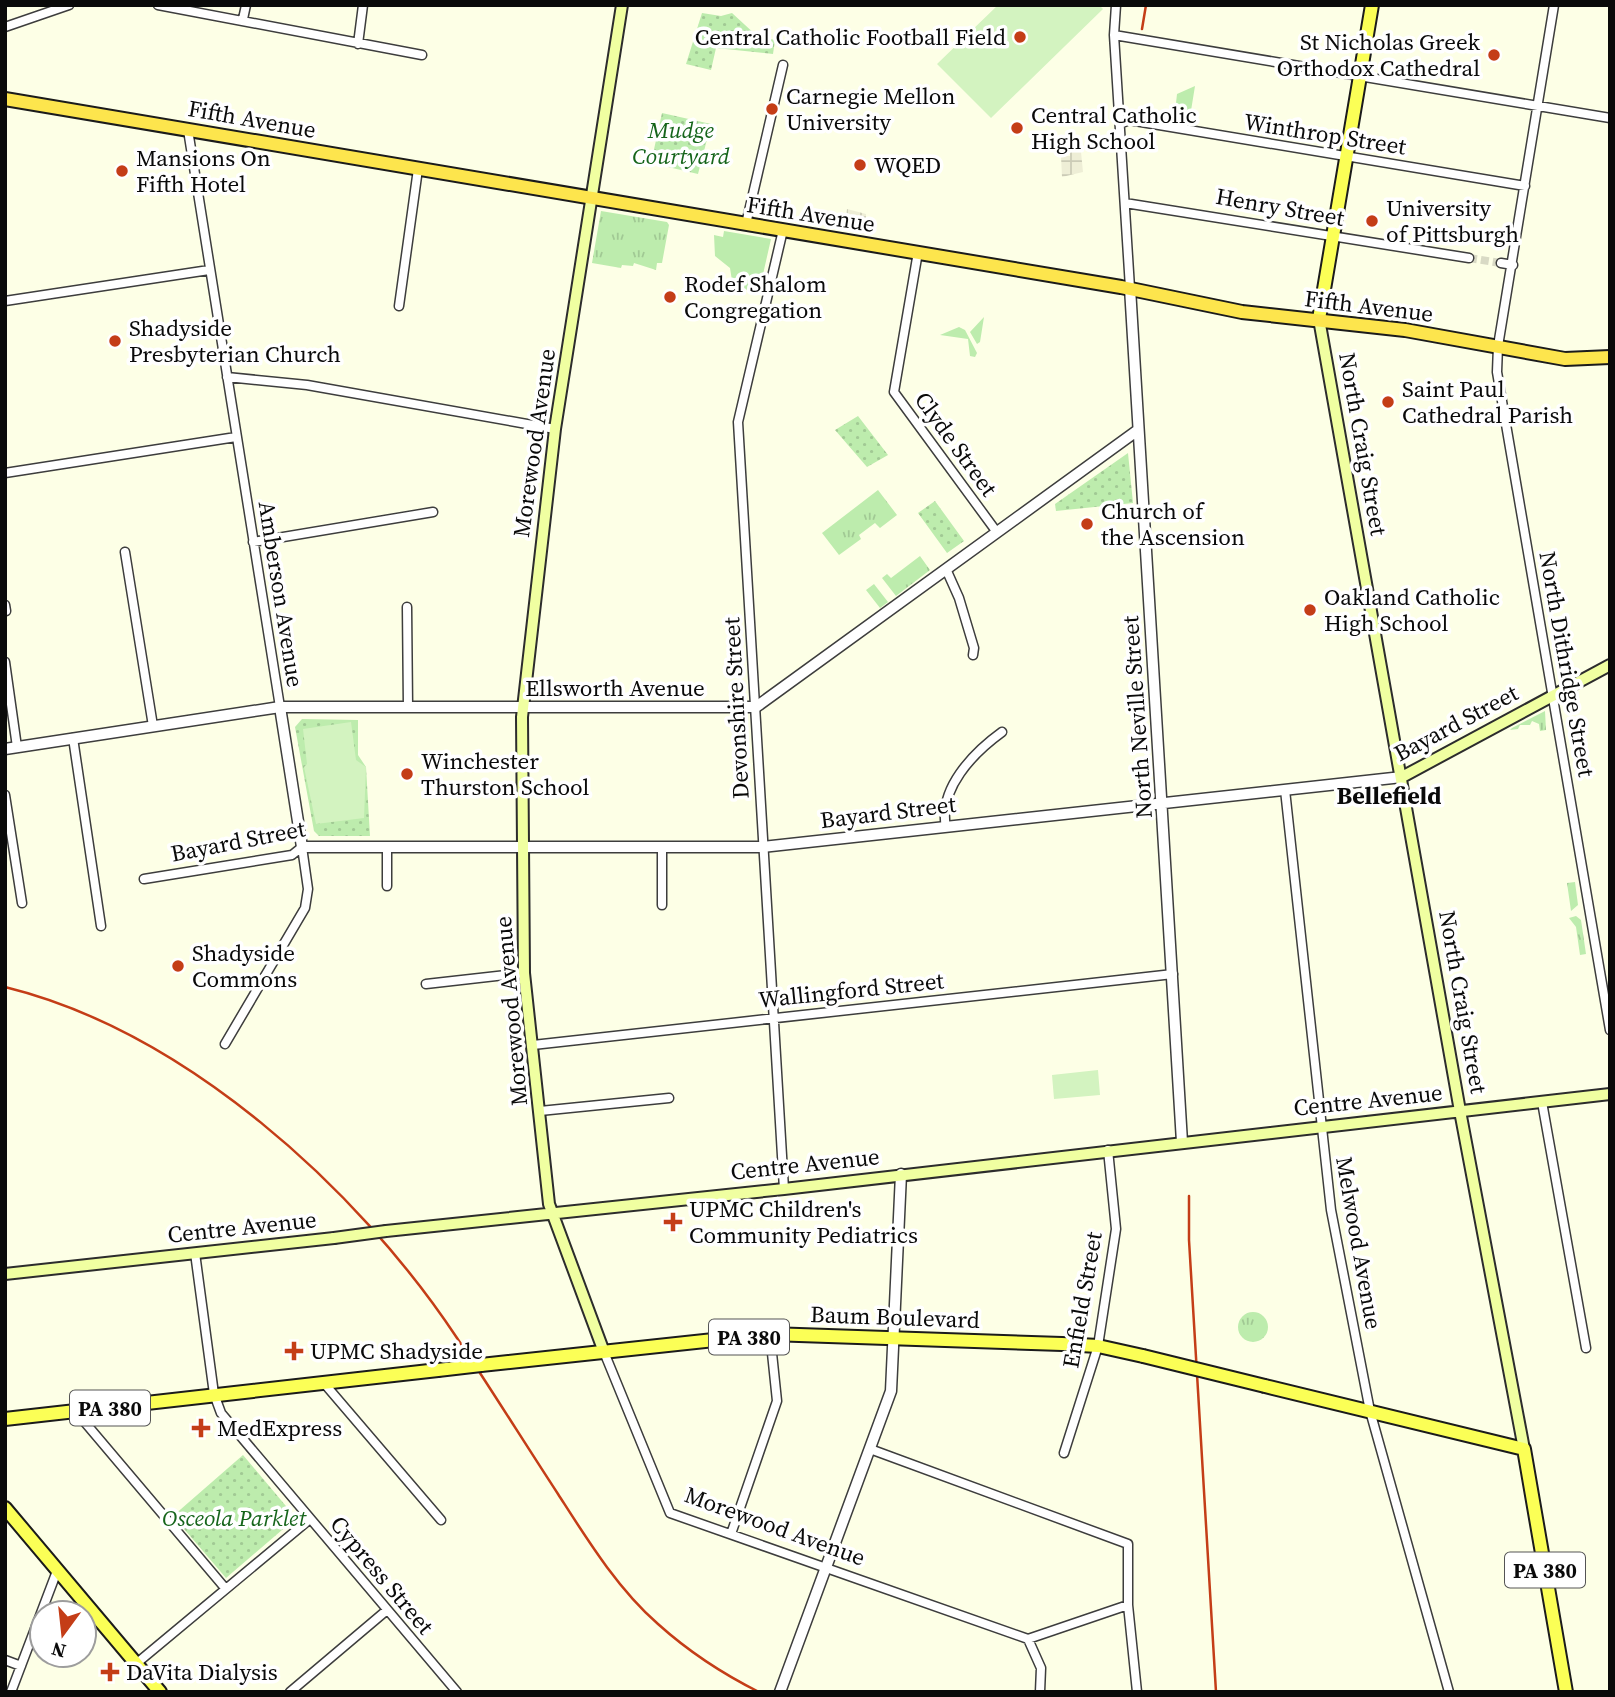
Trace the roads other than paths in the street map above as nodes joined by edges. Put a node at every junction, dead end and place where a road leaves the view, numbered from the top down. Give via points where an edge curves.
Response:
1 (69, 5) edge
2 (158, 5) edge
3 (246, 5) edge
4 (363, 5) edge
5 (622, 5) edge
6 (1116, 5) edge
7 (1373, 5) edge
8 (1553, 5) edge
9 (243, 19) junction
10 (5, 27) edge
11 (1114, 35) junction
12 (358, 44) junction
13 (422, 55) dead end
14 (783, 65) dead end
15 (1360, 77) junction
16 (5, 92) edge
17 (11, 100) edge
18 (1538, 106) junction
19 (1610, 118) edge
20 (1120, 124) junction
21 (188, 130) junction
22 (1346, 157) junction
23 (418, 169) junction
24 (1525, 186) junction
25 (591, 198) junction
26 (1125, 203) junction
27 (746, 224) junction
28 (783, 230) junction
29 (1334, 235) junction
30 (918, 252) junction
31 (1469, 258) tunnel mouth
32 (1501, 263) tunnel mouth
33 (1513, 265) junction
34 (209, 270) junction
35 (1130, 288) junction
36 (5, 301) edge
37 (399, 306) dead end
38 (1319, 319) junction
39 (1498, 346) junction
40 (1610, 357) edge
41 (227, 377) junction
42 (555, 429) junction
43 (1138, 430) junction
44 (236, 437) junction
45 (5, 473) edge
46 (433, 513) dead end
47 (996, 531) junction
48 (253, 542) junction
49 (125, 552) dead end
50 (946, 569) junction
51 (5, 605) edge
52 (408, 607) dead end
53 (6, 611) edge
54 (973, 655) dead end
55 (5, 662) edge
56 (1610, 664) edge
57 (1553, 695) junction
58 (279, 707) junction
59 (408, 707) junction
60 (522, 707) junction
61 (756, 707) junction
62 (153, 726) junction
63 (1002, 732) dead end
64 (73, 738) junction
65 (18, 747) junction
66 (5, 749) edge
67 (1402, 778) junction
68 (1285, 790) junction
69 (5, 795) edge
70 (1162, 804) junction
71 (946, 827) junction
72 (302, 847) junction
73 (387, 847) junction
74 (522, 847) junction
75 (662, 848) junction
76 (762, 848) junction
77 (144, 879) dead end
78 (387, 886) dead end
79 (22, 903) dead end
80 (662, 905) dead end
81 (101, 926) dead end
82 (524, 973) junction
83 (1173, 974) junction
84 (426, 984) dead end
85 (772, 1018) junction
86 (1610, 1030) edge
87 (225, 1044) dead end
88 (533, 1045) junction
89 (1610, 1094) edge
90 (669, 1098) dead end
91 (1542, 1102) junction
92 (540, 1111) junction
93 (1460, 1111) junction
94 (1321, 1126) junction
95 (1182, 1142) junction
96 (1108, 1150) junction
97 (901, 1174) junction
98 (783, 1189) junction
99 (551, 1213) junction
100 (195, 1253) junction
101 (5, 1274) edge
102 (771, 1334) junction
103 (894, 1338) junction
104 (1098, 1346) junction
105 (1586, 1348) dead end
106 (604, 1352) junction
107 (323, 1382) junction
108 (214, 1394) junction
109 (1370, 1411) junction
110 (77, 1413) junction
111 (5, 1419) edge
112 (1524, 1449) junction
113 (870, 1450) junction
114 (1064, 1453) dead end
115 (5, 1508) edge
116 (310, 1519) junction
117 (441, 1520) dead end
118 (731, 1535) junction
119 (826, 1567) junction
120 (57, 1571) junction
121 (225, 1588) junction
122 (1128, 1605) junction
123 (387, 1610) junction
124 (1028, 1639) junction
125 (5, 1660) edge
126 (137, 1663) junction
127 (21, 1666) junction
128 (159, 1691) edge
129 (11, 1692) edge
130 (290, 1692) edge
131 (457, 1692) edge
132 (780, 1692) edge
133 (1040, 1692) edge
134 (1137, 1692) edge
135 (1449, 1692) edge
136 (1566, 1692) edge

1 - 10 street
2 - 9 street
3 - 9 street
4 - 12 street
5 - 25 main road, Morewood Avenue
6 - 11 street
7 - 15 main road
8 - 18 street, North Dithridge Street
9 - 12 street
11 - 15 street
11 - 20 street
12 - 13 street
14 - 27 street
15 - 18 street
15 - 22 main road
16 - 17 main road
17 - 21 highway, Fifth Avenue
18 - 19 street
18 - 24 street, North Dithridge Street
20 - 22 street, Winthrop Street via 1129,120
20 - 26 street
21 - 23 highway, Fifth Avenue
21 - 34 street, Amberson Avenue
22 - 24 street, Winthrop Street
22 - 29 main road
23 - 25 highway, Fifth Avenue
23 - 37 street
24 - 33 street, North Dithridge Street
25 - 27 highway, Fifth Avenue
25 - 42 main road, Morewood Avenue
26 - 29 street, Henry Street
26 - 35 street
27 - 28 highway, Fifth Avenue
28 - 30 highway, Fifth Avenue
28 - 61 street, Devonshire Street via 738,422
29 - 31 street, Henry Street
29 - 38 main road
30 - 35 highway, Fifth Avenue
30 - 47 street, Clyde Street via 894,392
32 - 33 street
33 - 39 street, North Dithridge Street
34 - 36 street
34 - 41 street, Amberson Avenue
35 - 38 highway, Fifth Avenue via 1242,312
35 - 43 street, North Neville Street
38 - 39 highway, Fifth Avenue
38 - 67 main road, North Craig Street
39 - 40 highway, Fifth Avenue via 1565,359
39 - 57 street, North Dithridge Street via 1497,372
41 - 42 street via 307,385
41 - 44 street, Amberson Avenue
42 - 60 main road, Morewood Avenue
43 - 47 street
43 - 70 street, North Neville Street
44 - 45 street
44 - 48 street, Amberson Avenue
46 - 48 street
47 - 50 street
48 - 58 street, Amberson Avenue
49 - 62 street
50 - 54 street via 959,598
50 - 61 street
51 - 53 street
52 - 59 street
55 - 65 street
56 - 57 main road, Bayard Street
57 - 67 main road, Bayard Street
57 - 86 street, North Dithridge Street
58 - 59 street, Ellsworth Avenue
58 - 62 street, Ellsworth Avenue
58 - 72 street, Amberson Avenue
59 - 60 street, Ellsworth Avenue
60 - 61 street, Ellsworth Avenue
60 - 74 main road, Morewood Avenue
61 - 76 street, Devonshire Street
62 - 64 street, Ellsworth Avenue
63 - 71 street via 950,788 944,801
64 - 65 street, Ellsworth Avenue
64 - 81 street
65 - 66 street, Ellsworth Avenue
67 - 68 street, Bayard Street
67 - 93 main road, North Craig Street
68 - 70 street, Bayard Street
68 - 94 street, Melwood Avenue
69 - 79 street
70 - 71 street, Bayard Street
70 - 83 street, North Neville Street
71 - 76 street, Bayard Street
72 - 73 street, Bayard Street
72 - 77 street, Bayard Street via 292,855
72 - 87 street, Amberson Avenue via 305,908
73 - 74 street, Bayard Street
73 - 78 street
74 - 75 street, Bayard Street
74 - 82 main road, Morewood Avenue
75 - 76 street, Bayard Street
75 - 80 street
76 - 85 street, Devonshire Street
82 - 84 street
82 - 88 main road, Morewood Avenue
83 - 85 street, Wallingford Street
83 - 95 street, North Neville Street
85 - 88 street, Wallingford Street
85 - 98 street, Devonshire Street
88 - 92 main road, Morewood Avenue
89 - 91 main road, Centre Avenue
90 - 92 street
91 - 93 main road, Centre Avenue
91 - 105 street
92 - 99 main road, Morewood Avenue
93 - 94 main road, Centre Avenue
93 - 112 main road, North Craig Street
94 - 95 main road, Centre Avenue
94 - 109 street, Melwood Avenue via 1331,1210
95 - 96 main road, Centre Avenue
96 - 97 main road, Centre Avenue
96 - 104 street, Enfield Street via 1116,1229
97 - 98 main road, Centre Avenue
97 - 103 street
98 - 99 main road, Centre Avenue
99 - 100 main road, Centre Avenue, bridge
99 - 106 main road, Morewood Avenue
100 - 101 main road, Centre Avenue
100 - 108 street, Cypress Street
102 - 103 main road, Baum Boulevard / PA 380
102 - 106 main road, Baum Boulevard / PA 380
102 - 118 street via 778,1401
103 - 104 main road, Baum Boulevard / PA 380
103 - 113 street via 891,1391
104 - 109 main road, Baum Boulevard / PA 380, bridge
104 - 114 street, Enfield Street
106 - 107 main road, Baum Boulevard / PA 380, bridge
106 - 118 street, Morewood Avenue via 670,1513
107 - 108 main road, Baum Boulevard / PA 380
107 - 117 street
108 - 110 main road, Baum Boulevard / PA 380
108 - 116 street, Cypress Street via 222,1413
109 - 112 main road, Baum Boulevard / PA 380
109 - 135 street, Melwood Avenue
110 - 111 main road, Baum Boulevard / PA 380
110 - 121 street
112 - 136 main road, North Craig Street / PA 380
113 - 119 street
113 - 122 street via 1128,1544
115 - 120 main road
116 - 121 street
116 - 123 street, Cypress Street
118 - 119 street, Morewood Avenue
119 - 124 street, Morewood Avenue
119 - 132 street
120 - 126 main road
120 - 127 street
121 - 126 street
122 - 124 street
122 - 134 street
123 - 130 street
123 - 131 street, Cypress Street
124 - 133 street via 1041,1668
125 - 127 street
126 - 128 main road
127 - 129 street

